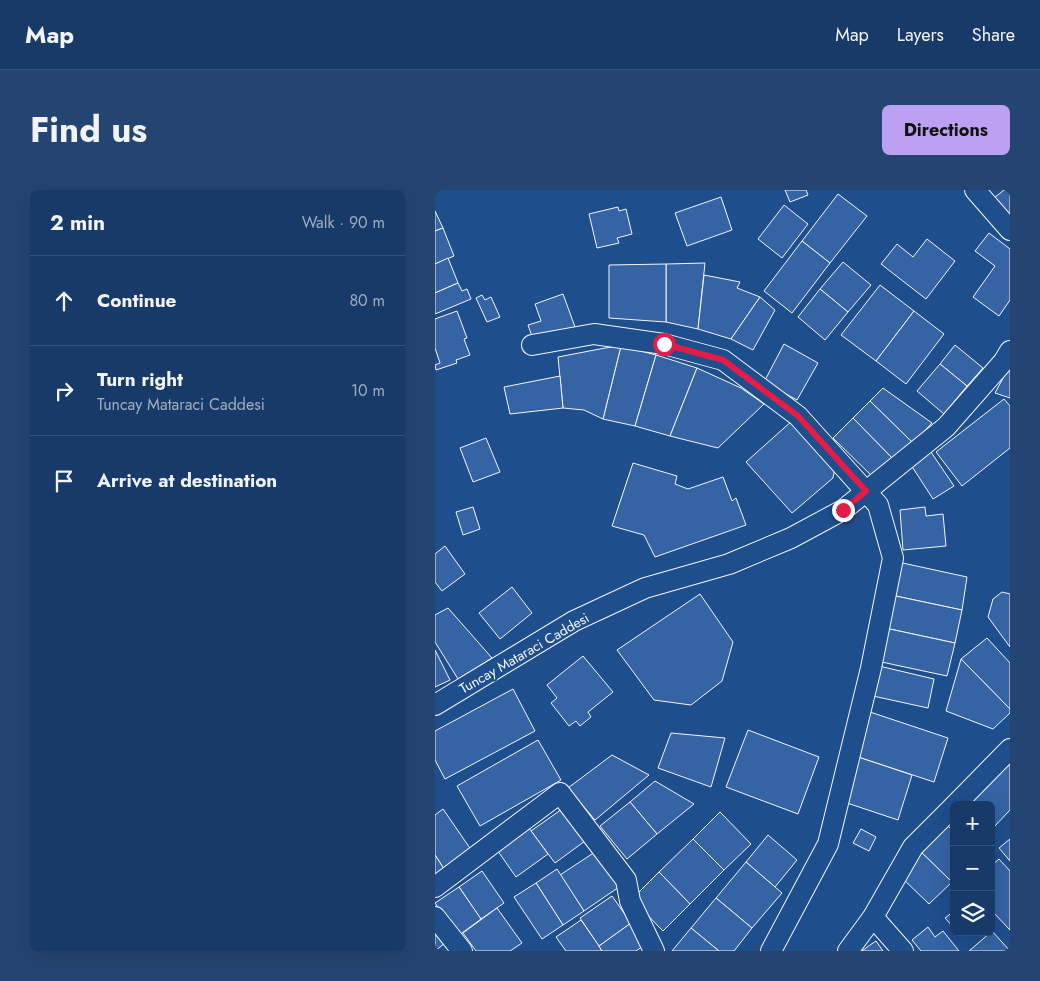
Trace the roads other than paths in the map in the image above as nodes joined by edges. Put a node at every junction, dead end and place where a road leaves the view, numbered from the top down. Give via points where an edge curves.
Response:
1 (975, 190) edge
2 (1010, 230) edge
3 (532, 345) dead end
4 (1010, 351) edge
5 (866, 491) junction
6 (435, 705) edge
7 (1010, 749) edge
8 (960, 801) edge
9 (950, 811) edge
10 (435, 887) edge
11 (435, 917) edge
12 (873, 917) junction
13 (462, 951) edge
14 (654, 951) edge
15 (771, 951) edge
16 (848, 951) edge
17 (903, 951) edge

1 - 2 street
3 - 5 street via 594,334 664,344 723,360 798,416
4 - 5 street, Tuncay Mataraci Caddesi via 946,427
5 - 6 street, Tuncay Mataraci Caddesi via 843,510 791,538 729,564 645,588 574,621
5 - 15 street via 878,505 893,558 871,668 828,844
7 - 8 street
9 - 12 street via 913,848
10 - 14 street via 560,793 626,880 630,901
11 - 13 street
12 - 16 street
12 - 17 street

